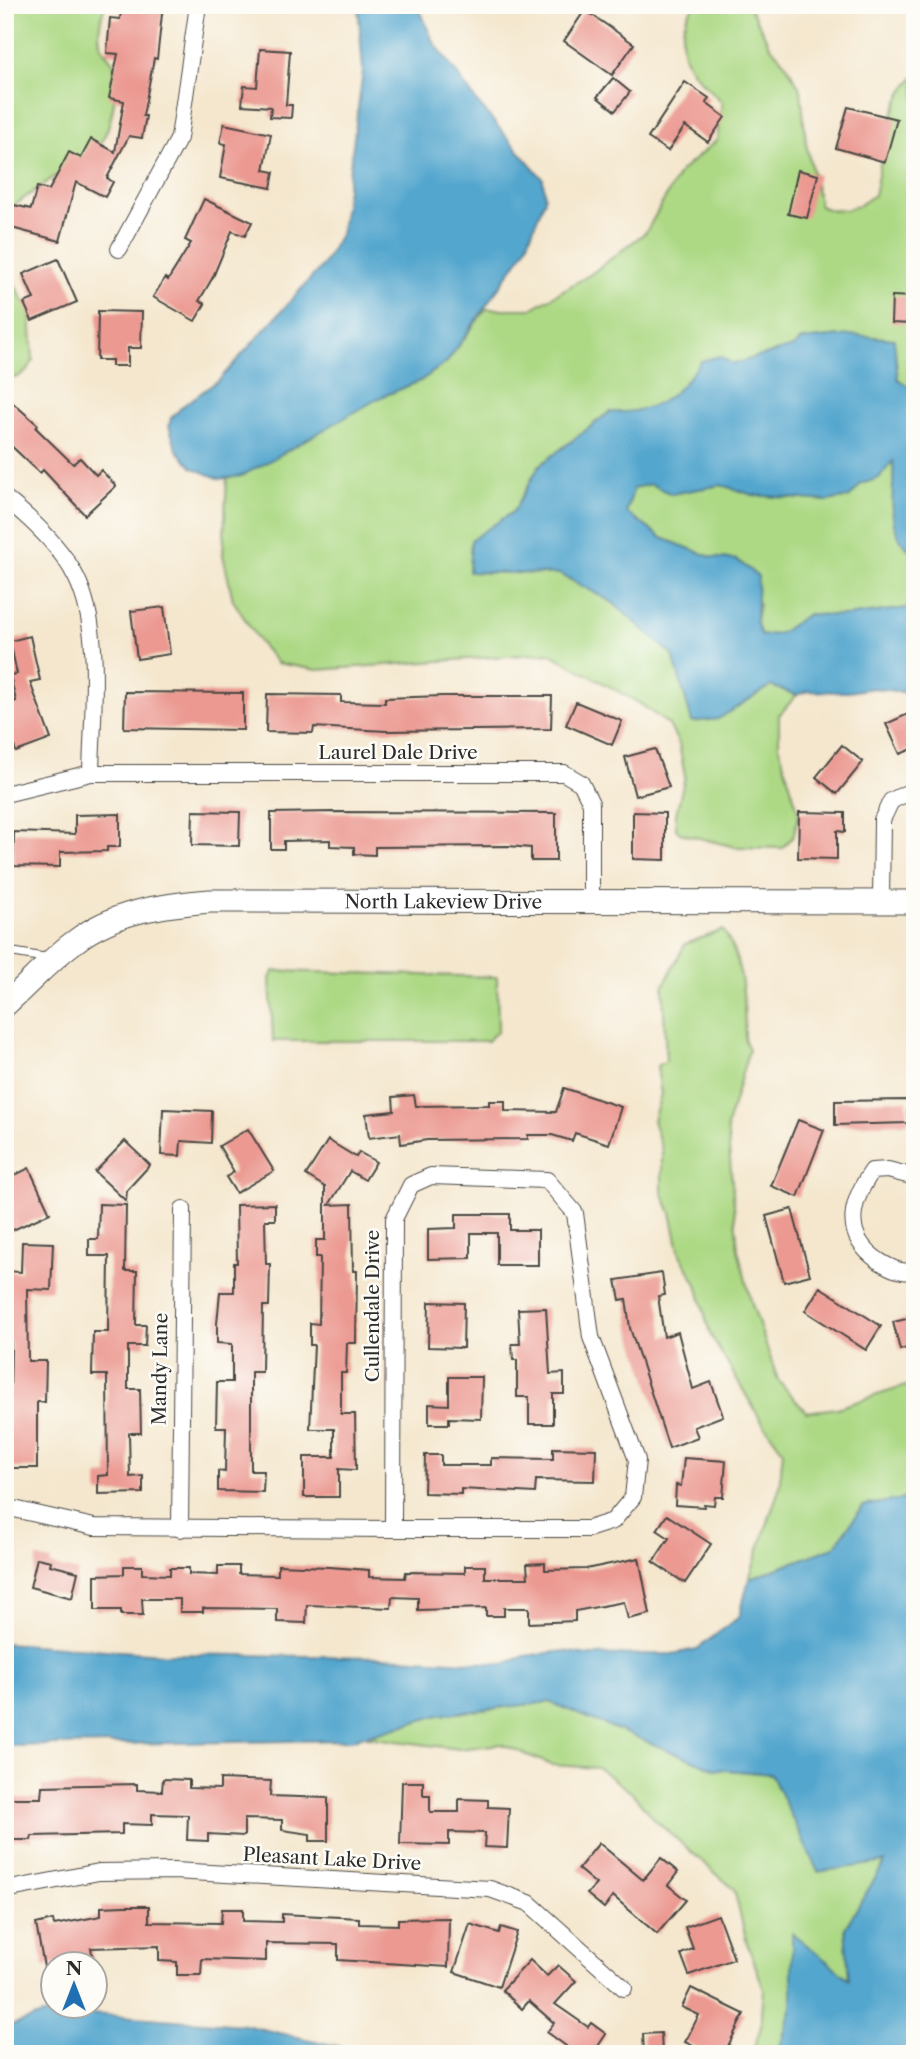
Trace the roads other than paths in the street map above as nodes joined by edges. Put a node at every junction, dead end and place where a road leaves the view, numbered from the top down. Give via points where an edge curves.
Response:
1 (198, 5) edge
2 (118, 249) dead end
3 (5, 498) edge
4 (91, 774) junction
5 (915, 789) edge
6 (5, 794) edge
7 (881, 901) junction
8 (591, 902) junction
9 (915, 902) edge
10 (5, 951) edge
11 (55, 959) junction
12 (5, 1005) edge
13 (915, 1177) edge
14 (183, 1209) dead end
15 (915, 1272) edge
16 (5, 1507) edge
17 (180, 1529) junction
18 (393, 1529) junction
19 (5, 1890) edge
20 (624, 1988) dead end

1 - 2 street via 179,138
3 - 4 street via 34,522 76,577 93,639
4 - 6 street, Laurel Dale Drive
4 - 8 street, Laurel Dale Drive via 565,773 581,783 591,803
5 - 7 street via 891,801 882,820
7 - 8 street, North Lakeview Drive
7 - 9 street, North Lakeview Drive
8 - 11 street, North Lakeview Drive via 210,901 157,906 107,922 77,939
10 - 11 lane
11 - 12 street, North Lakeview Drive
13 - 15 street via 872,1171 858,1191 853,1221 861,1246 871,1255 897,1272
14 - 17 street, Mandy Lane
16 - 17 street, Cullendale Drive via 94,1527
17 - 18 street, Cullendale Drive
18 - 18 street, Cullendale Drive via 588,1529 613,1521 633,1497 637,1460 591,1337 575,1213 547,1180 431,1176 411,1185 394,1219
19 - 20 street, Pleasant Lake Drive via 99,1872 174,1871 490,1889 529,1903

